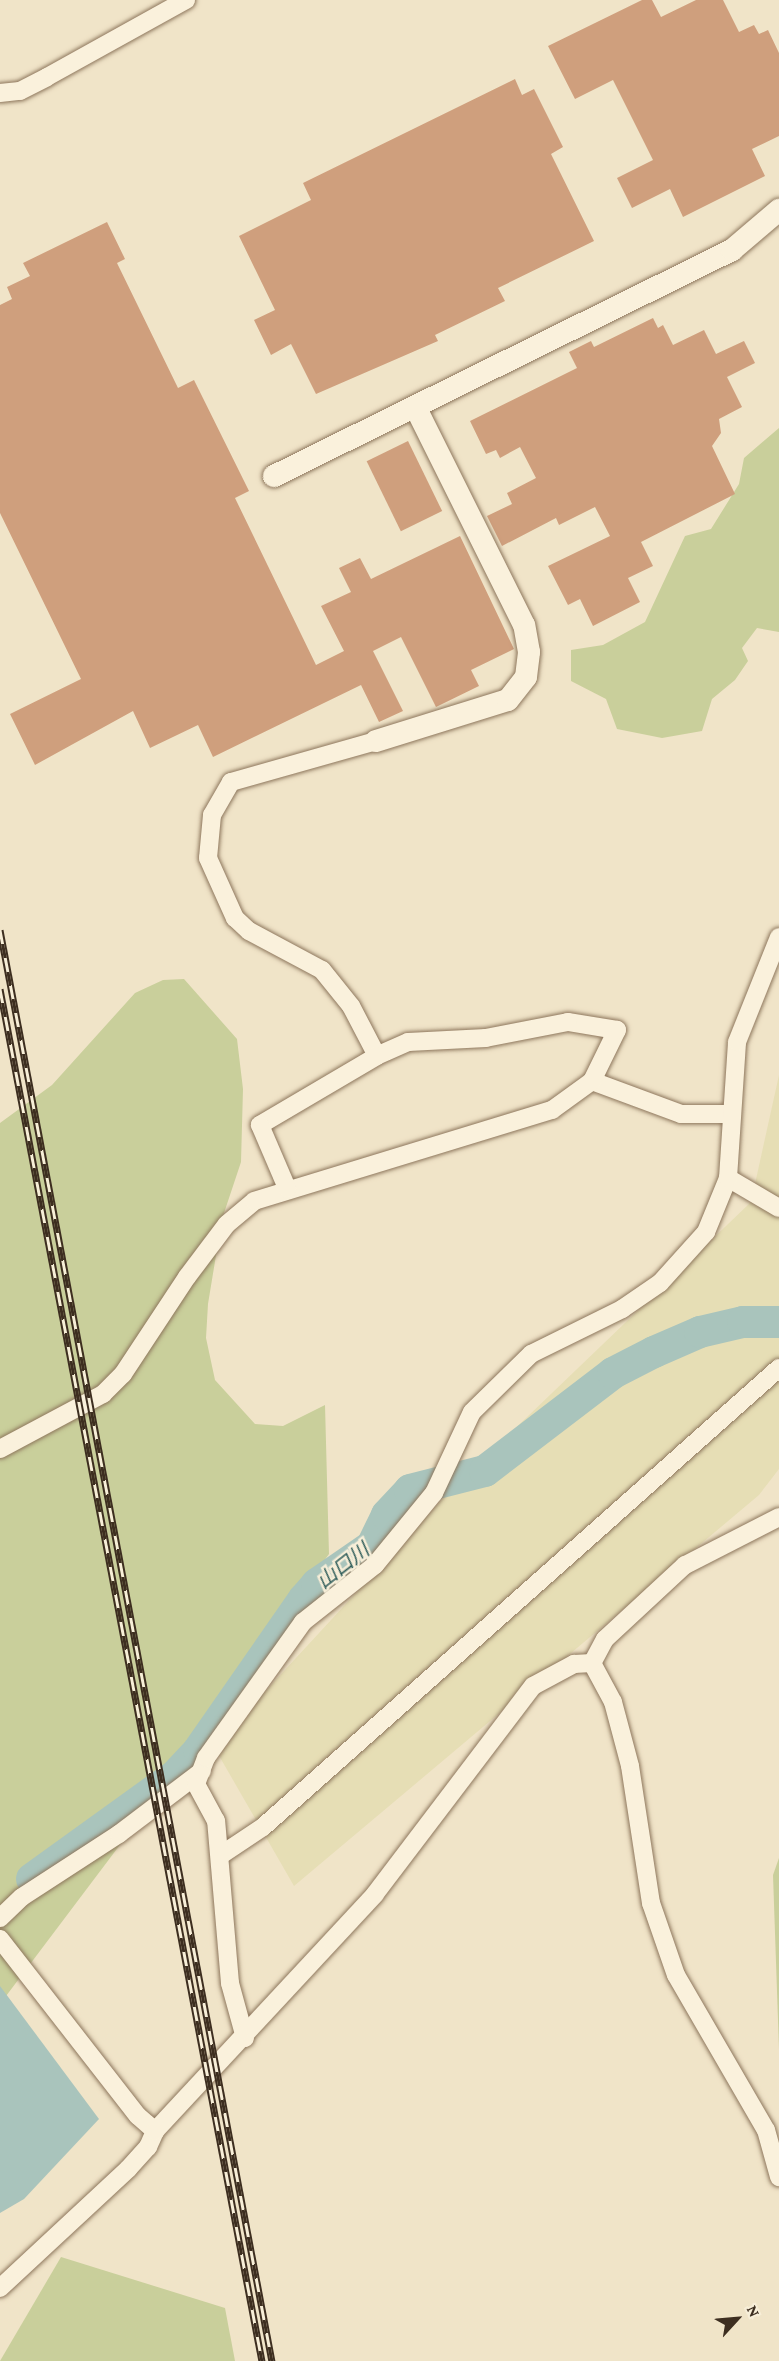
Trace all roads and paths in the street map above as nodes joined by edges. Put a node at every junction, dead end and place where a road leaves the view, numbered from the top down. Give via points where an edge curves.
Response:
1 (186, 0) edge
2 (0, 93) edge
3 (779, 210) edge
4 (416, 408) junction
5 (274, 477) dead end
6 (376, 741) joint
7 (779, 936) edge
8 (376, 1056) junction
9 (592, 1081) junction
10 (732, 1114) junction
11 (728, 1178) junction
12 (287, 1188) junction
13 (779, 1208) edge
14 (779, 1368) edge
15 (0, 1449) edge
16 (779, 1517) edge
17 (592, 1663) junction
18 (205, 1768) junction
19 (221, 1855) junction
20 (0, 1918) edge
21 (0, 1939) edge
22 (245, 2038) junction
23 (155, 2131) junction
24 (779, 2177) edge
25 (0, 2288) edge

1 - 2 street via 20,91
3 - 4 street via 732,250
4 - 5 street
4 - 6 street via 524,625 529,652 526,677 508,700
6 - 8 street via 231,782 212,815 208,858 235,918 249,931 322,970 351,1006
7 - 10 street via 737,1042
8 - 9 street via 408,1042 486,1038 568,1022 617,1030
8 - 12 street via 260,1125
9 - 10 street via 681,1114
9 - 12 street via 552,1110
10 - 11 street
11 - 13 street
11 - 18 street via 706,1232 660,1283 622,1309 531,1354 472,1412 434,1493 375,1565 303,1622 206,1758
12 - 15 street via 254,1201 227,1224 187,1277 146,1346 103,1394
14 - 19 street via 263,1827
16 - 17 street via 685,1565 605,1639
17 - 22 street via 574,1664 533,1686 375,1894
17 - 24 street via 613,1702 630,1766 651,1903 676,1975 766,2130
18 - 19 street via 196,1784 216,1821
18 - 20 street via 181,1791 22,1897
19 - 22 street via 230,1983
21 - 23 street via 138,2116
22 - 23 street
23 - 25 street via 148,2147 128,2169

